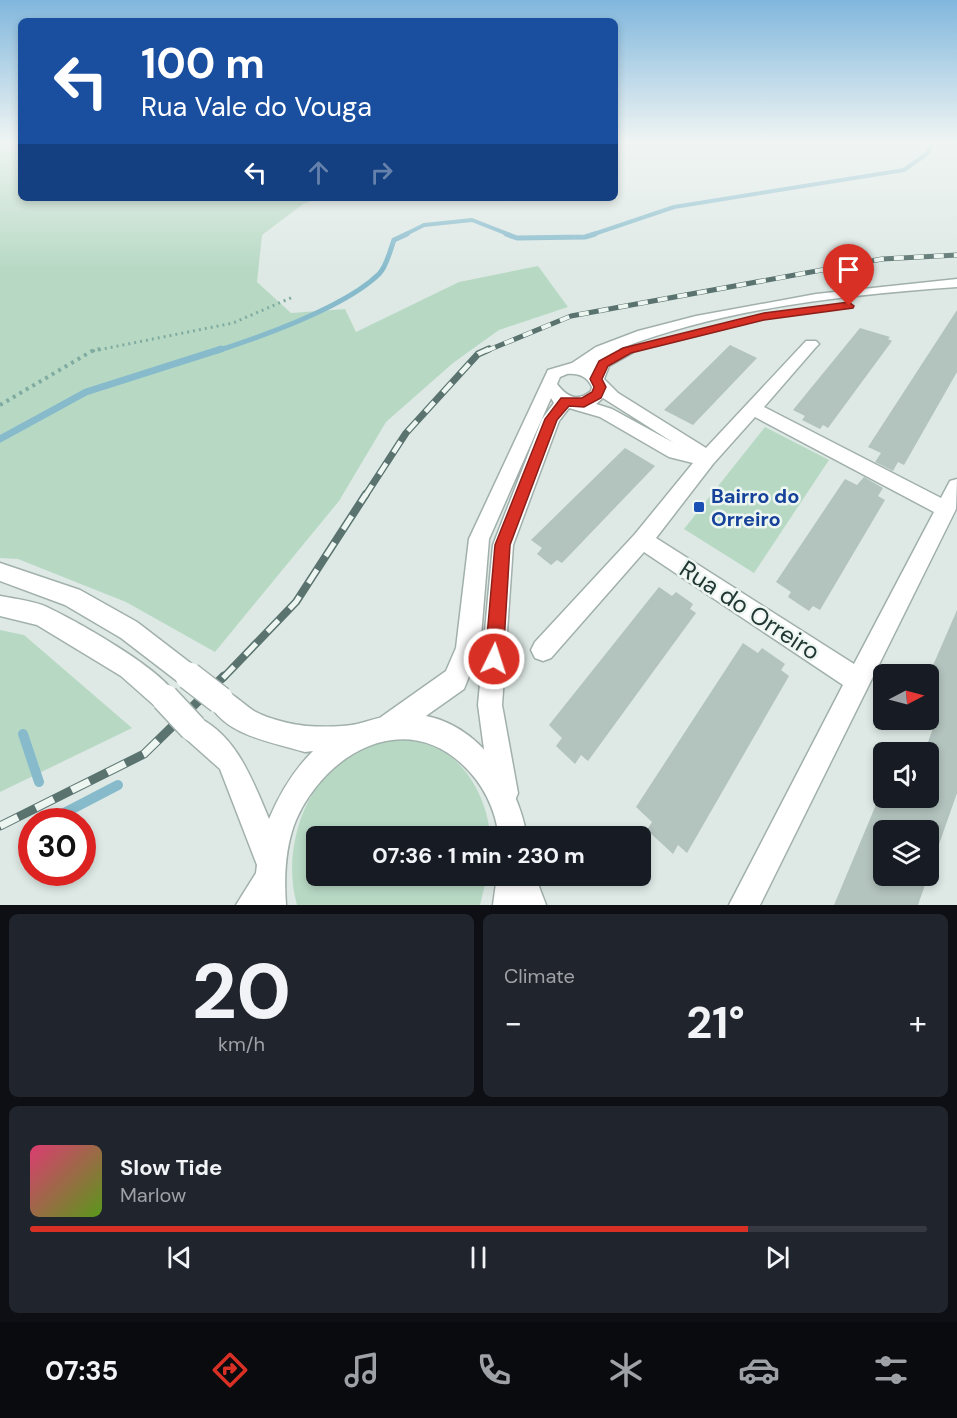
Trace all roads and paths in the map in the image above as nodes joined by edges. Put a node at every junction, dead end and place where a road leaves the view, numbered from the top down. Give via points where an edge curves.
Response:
1 (957, 283) edge
2 (957, 292) edge
3 (293, 297) dead end
4 (811, 344) dead end
5 (575, 369) junction
6 (598, 383) junction
7 (549, 384) junction
8 (571, 402) junction
9 (0, 405) edge
10 (752, 408) junction
11 (707, 459) junction
12 (957, 486) edge
13 (946, 509) junction
14 (642, 540) junction
15 (0, 572) edge
16 (0, 606) edge
17 (543, 650) dead end
18 (857, 680) junction
19 (390, 726) junction
20 (353, 737) junction
21 (507, 810) junction
22 (511, 826) edge
23 (270, 882) edge
24 (511, 886) edge
25 (524, 886) edge
26 (251, 905) edge
27 (508, 905) edge
28 (531, 905) edge
29 (744, 905) edge

1 - 5 street via 758,306 621,341 583,360
2 - 6 street via 764,316 690,334 627,351 603,363
3 - 9 path via 233,323 92,351
4 - 10 street
5 - 6 street via 587,372
5 - 7 street via 559,371
6 - 8 street via 594,398
6 - 11 street via 616,401 686,440
7 - 8 street via 555,395
7 - 19 street via 479,539 468,648 454,680
8 - 11 street via 606,413 675,452
8 - 21 street via 552,419 503,545 490,705
10 - 11 street
10 - 13 street
11 - 14 street
12 - 13 street
13 - 18 street
14 - 17 street
14 - 18 street, Rua do Orreiro
15 - 20 street, bridge via 72,597 129,630 249,723 305,739
16 - 23 street, bridge via 42,616 129,668 229,760 255,819
18 - 29 street
19 - 20 street
19 - 21 street via 419,726 447,735 472,753 492,778
20 - 23 street via 309,773 292,799 279,828
21 - 22 street
23 - 26 street
24 - 27 street
25 - 28 street

